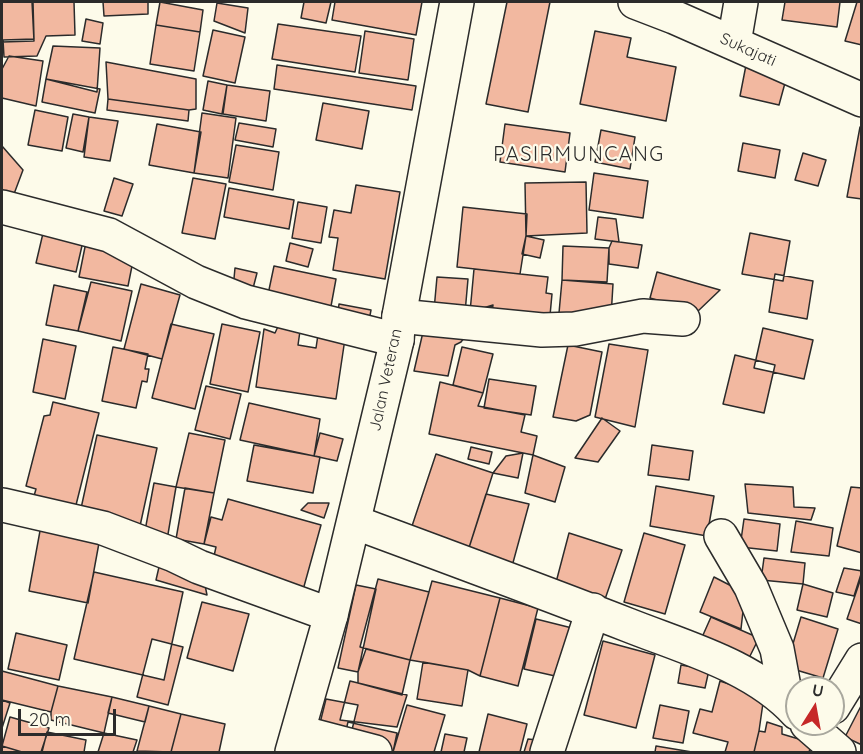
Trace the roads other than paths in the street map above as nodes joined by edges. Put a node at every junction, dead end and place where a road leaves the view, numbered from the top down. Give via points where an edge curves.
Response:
1 (457, 2) edge
2 (635, 2) edge
3 (741, 2) edge
4 (675, 9) edge
5 (734, 43) junction
6 (861, 100) edge
7 (2, 207) edge
8 (683, 319) dead end
9 (398, 328) junction
10 (3, 505) dead end
11 (354, 522) junction
12 (720, 536) dead end
13 (593, 610) junction
14 (331, 615) junction
15 (861, 660) edge
16 (791, 676) edge
17 (845, 681) edge
18 (785, 700) edge
19 (296, 742) edge
20 (375, 753) edge
21 (547, 753) edge

1 - 9 main road, Jalan Veteran
2 - 4 main road, Sukajati
3 - 5 main road
4 - 5 main road, Sukajati
5 - 6 main road, Sukajati
7 - 9 main road via 109,235 196,282 246,302
8 - 9 main road via 643,316 575,329 442,322
9 - 11 main road, Jalan Veteran
10 - 14 main road via 103,528
11 - 13 main road
11 - 14 main road, Jalan Veteran
12 - 16 main road via 751,587
13 - 18 main road via 735,668
13 - 21 main road
14 - 19 main road, Jalan Veteran
15 - 17 main road
19 - 20 main road

